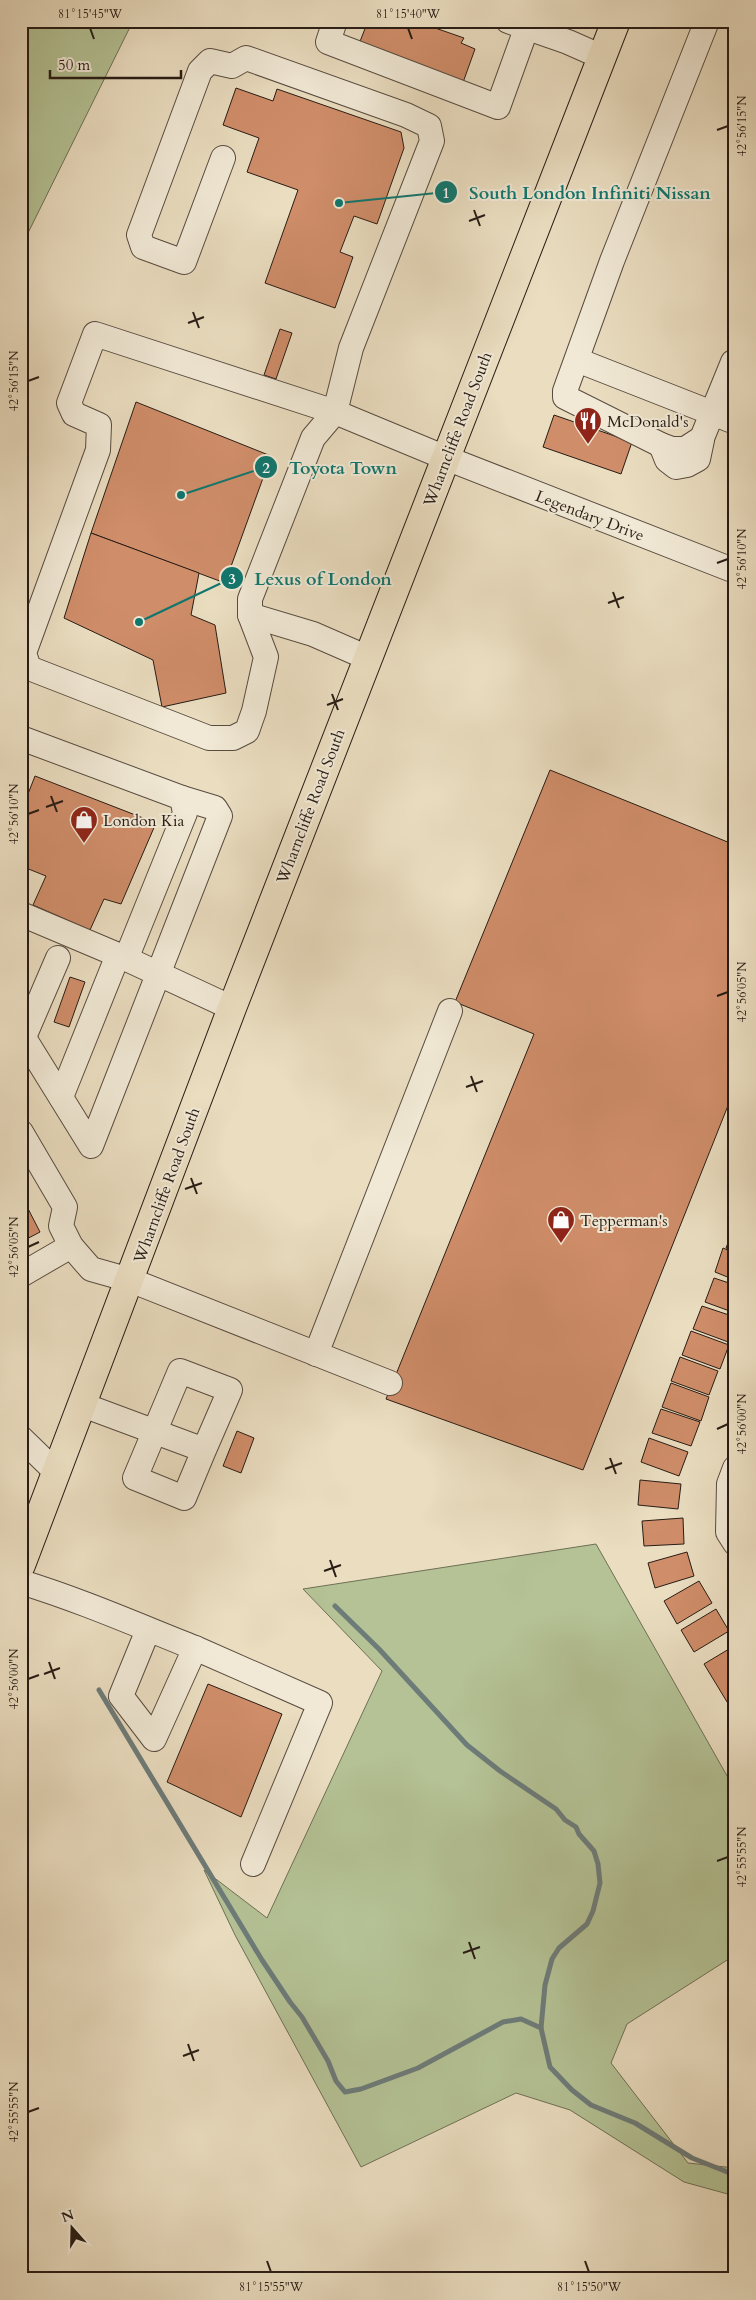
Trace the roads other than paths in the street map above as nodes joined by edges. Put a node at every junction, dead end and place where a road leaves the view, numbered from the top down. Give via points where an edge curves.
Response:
1 (335, 21) edge
2 (616, 21) edge
3 (707, 21) edge
4 (522, 24) edge
5 (602, 57) junction
6 (223, 158) dead end
7 (577, 360) junction
8 (733, 362) dead end
9 (335, 412) junction
10 (712, 414) junction
11 (735, 422) edge
12 (446, 458) junction
13 (735, 571) edge
14 (250, 615) junction
15 (368, 658) junction
16 (21, 738) edge
17 (182, 798) junction
18 (21, 914) edge
19 (122, 957) junction
20 (58, 958) dead end
21 (158, 973) junction
22 (232, 1008) junction
23 (450, 1012) dead end
24 (22, 1035) edge
25 (61, 1097) junction
26 (21, 1132) edge
27 (71, 1246) junction
28 (21, 1275) edge
29 (130, 1280) junction
30 (316, 1354) junction
31 (390, 1383) dead end
32 (83, 1405) junction
33 (155, 1430) junction
34 (21, 1438) edge
35 (204, 1450) junction
36 (735, 1468) edge
37 (56, 1472) junction
38 (735, 1543) edge
39 (21, 1566) edge
40 (21, 1582) edge
41 (148, 1630) junction
42 (195, 1648) junction
43 (253, 1864) dead end

1 - 4 street via 328,42 498,107
2 - 5 main road, Wharncliffe Road South
3 - 7 street via 612,261
4 - 5 street
5 - 12 main road, Wharncliffe Road South
6 - 9 street via 184,262 143,246 139,235 200,71 210,61 232,66 246,58 429,126 432,141 352,348
7 - 10 street
7 - 10 street via 565,396 661,445 685,449 702,438
8 - 10 street
9 - 12 street, Legendary Drive
9 - 14 street via 313,438 250,599
9 - 14 street, Legendary Drive via 95,334 69,403 74,414 98,425 98,450 24,653 29,668 209,738 234,738 247,731 266,657
10 - 11 street
12 - 13 street, Legendary Drive
12 - 15 main road, Wharncliffe Road South
14 - 15 street via 313,634
15 - 22 main road, Wharncliffe Road South
16 - 17 street
17 - 19 street via 185,813
17 - 21 street via 215,808 220,816
18 - 19 street
19 - 21 street
19 - 25 street
20 - 24 street
21 - 22 street
21 - 25 street via 91,1146
22 - 29 main road, Wharncliffe Road South
23 - 30 street
24 - 25 street
26 - 27 street via 66,1207 60,1226
27 - 28 street
27 - 29 street via 91,1269
29 - 30 street
29 - 32 main road, Wharncliffe Road South
30 - 31 street
32 - 33 street
32 - 37 main road, Wharncliffe Road South
33 - 35 street
33 - 35 street via 135,1478 184,1498
33 - 35 street via 180,1371 230,1390
34 - 37 street
36 - 38 street via 729,1484 728,1513 728,1532
37 - 39 main road, Wharncliffe Road South
40 - 41 street
41 - 42 street
41 - 42 street via 121,1696 154,1739
42 - 43 street via 320,1703

